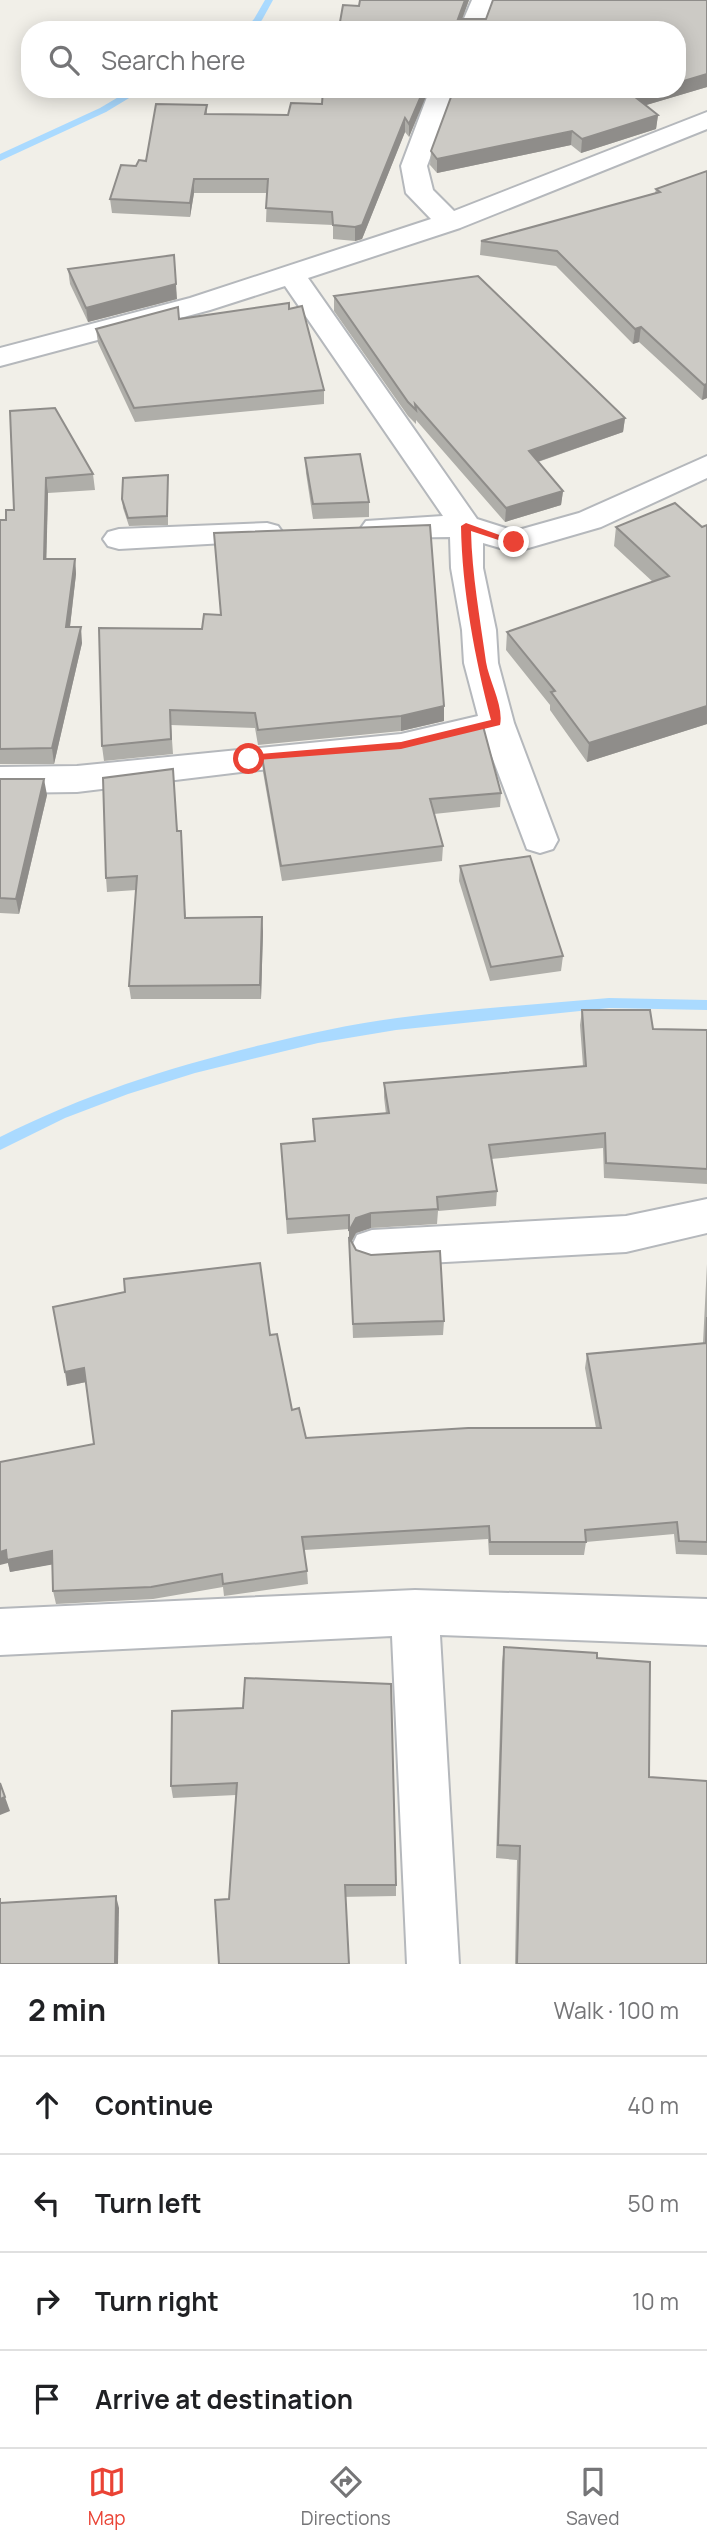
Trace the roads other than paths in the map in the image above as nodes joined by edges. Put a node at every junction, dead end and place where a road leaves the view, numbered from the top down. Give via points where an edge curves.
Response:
1 (484, 0) edge
2 (475, 21) edge
3 (440, 98) edge
4 (707, 120) edge
5 (450, 222) junction
6 (291, 274) junction
7 (0, 357) edge
8 (707, 466) edge
9 (466, 526) junction
10 (341, 530) edge
11 (302, 531) edge
12 (119, 538) dead end
13 (497, 723) junction
14 (0, 780) edge
15 (540, 839) dead end
16 (707, 1216) edge
17 (372, 1248) dead end
18 (415, 1612) junction
19 (707, 1622) edge
20 (0, 1632) edge
21 (433, 1964) edge

1 - 2 street
3 - 5 street via 414,166 420,193
4 - 5 street
5 - 6 street
6 - 7 street via 200,304
6 - 9 street
8 - 9 street via 590,520 535,537 514,542
9 - 10 street
9 - 13 street via 467,568 481,663
11 - 12 street
13 - 14 street via 401,746 77,779
13 - 15 street
16 - 17 street via 626,1234
18 - 19 street
18 - 20 street
18 - 21 street

